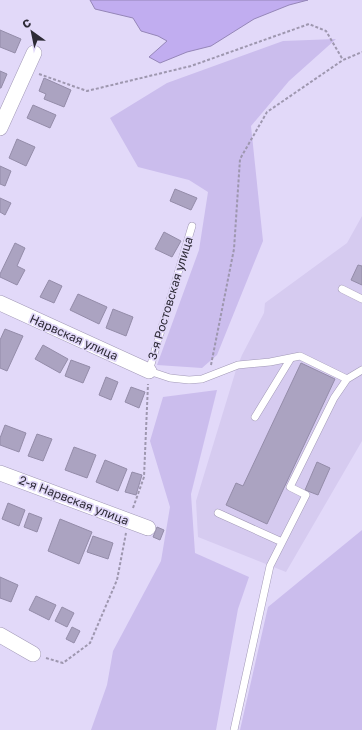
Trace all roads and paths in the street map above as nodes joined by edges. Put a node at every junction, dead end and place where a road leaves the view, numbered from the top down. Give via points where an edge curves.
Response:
1 (362, 52) edge
2 (34, 53) dead end
3 (343, 60) junction
4 (24, 75) junction
5 (0, 128) edge
6 (192, 226) dead end
7 (342, 289) dead end
8 (362, 299) edge
9 (0, 303) edge
10 (291, 358) junction
11 (206, 368) dead end
12 (362, 370) edge
13 (149, 371) junction
14 (346, 379) junction
15 (255, 417) dead end
16 (0, 472) edge
17 (218, 513) dead end
18 (129, 521) junction
19 (148, 528) dead end
20 (282, 542) junction
21 (0, 635) edge
22 (33, 654) joint
23 (234, 730) edge

1 - 3 path
2 - 4 street
3 - 4 path via 326,31 308,24 191,66 87,91 35,73
3 - 11 path via 267,112 240,159 234,249 212,364
4 - 5 street
6 - 13 lane, 3-я Ростовская улица
7 - 8 lane
9 - 13 street, Нарвская улица
10 - 13 lane via 238,365 202,379 170,378
10 - 14 lane via 300,356
10 - 15 lane
12 - 14 lane
13 - 18 path via 144,478
14 - 20 lane via 290,487 306,495
16 - 18 street, 2-я Нарвская улица
17 - 20 lane
18 - 19 street, 2-я Нарвская улица
18 - 22 path via 117,580 90,644 63,663
20 - 23 lane via 270,566
21 - 22 street

